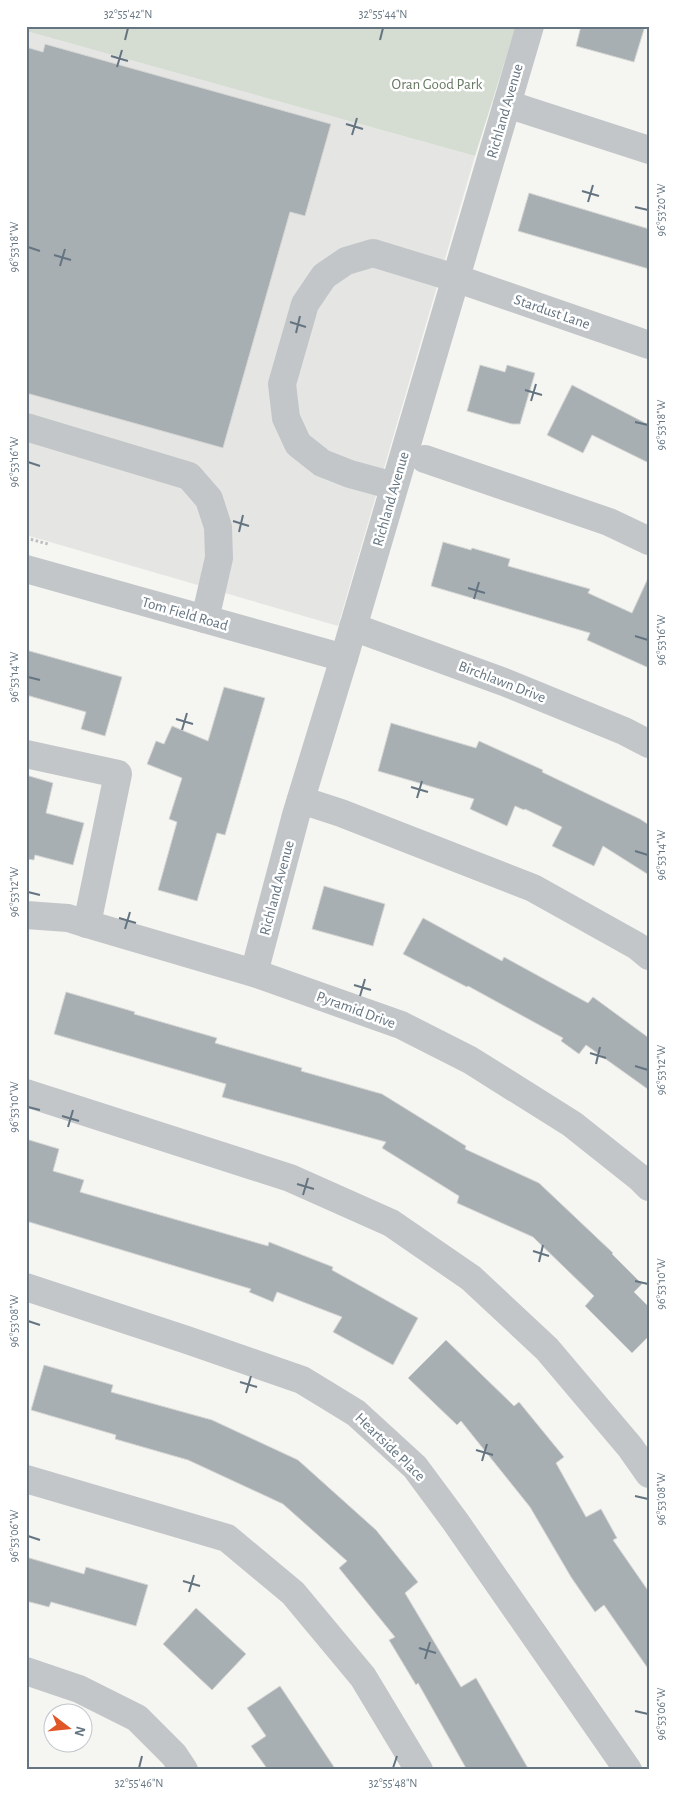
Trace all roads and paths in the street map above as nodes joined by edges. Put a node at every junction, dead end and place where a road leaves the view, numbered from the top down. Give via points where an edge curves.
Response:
1 (530, 26) edge
2 (507, 104) junction
3 (649, 150) edge
4 (455, 278) junction
5 (649, 346) edge
6 (26, 427) edge
7 (425, 459) dead end
8 (394, 486) junction
9 (649, 541) edge
10 (26, 569) edge
11 (205, 619) junction
12 (353, 626) junction
13 (344, 658) junction
14 (649, 744) edge
15 (26, 754) edge
16 (301, 800) junction
17 (26, 915) edge
18 (87, 924) junction
19 (649, 956) edge
20 (254, 973) junction
21 (26, 1093) edge
22 (649, 1187) edge
23 (26, 1287) edge
24 (649, 1474) edge
25 (26, 1479) edge
26 (26, 1671) edge
27 (184, 1770) edge
28 (419, 1770) edge
29 (628, 1770) edge

1 - 2 street, Richland Avenue
2 - 3 street
2 - 4 street, Richland Avenue
4 - 5 street, Stardust Lane
4 - 8 street, Richland Avenue
4 - 8 street, Stardust Lane via 373,253 346,260 324,276 305,304 282,384 286,418 298,444 322,463
6 - 11 street via 189,476 209,499 218,527 219,558
7 - 9 street via 609,522
8 - 12 street, Richland Avenue
10 - 11 street, Tom Field Road
11 - 13 street, Tom Field Road
12 - 13 street, Richland Avenue
12 - 14 street, Birchlawn Drive via 504,682
13 - 16 street, Richland Avenue
15 - 18 street via 118,774
16 - 19 street via 533,888
16 - 20 street, Richland Avenue
17 - 18 street, Pyramid Drive via 68,918
18 - 20 street, Pyramid Drive
20 - 22 street, Pyramid Drive via 401,1026 470,1060 572,1124
21 - 24 street via 290,1178 391,1222 471,1278 547,1349 630,1446
23 - 29 street, Heartside Place via 302,1380 356,1413 415,1467
25 - 28 street via 226,1538 294,1593 363,1677
26 - 27 street via 79,1689 137,1718 174,1755

